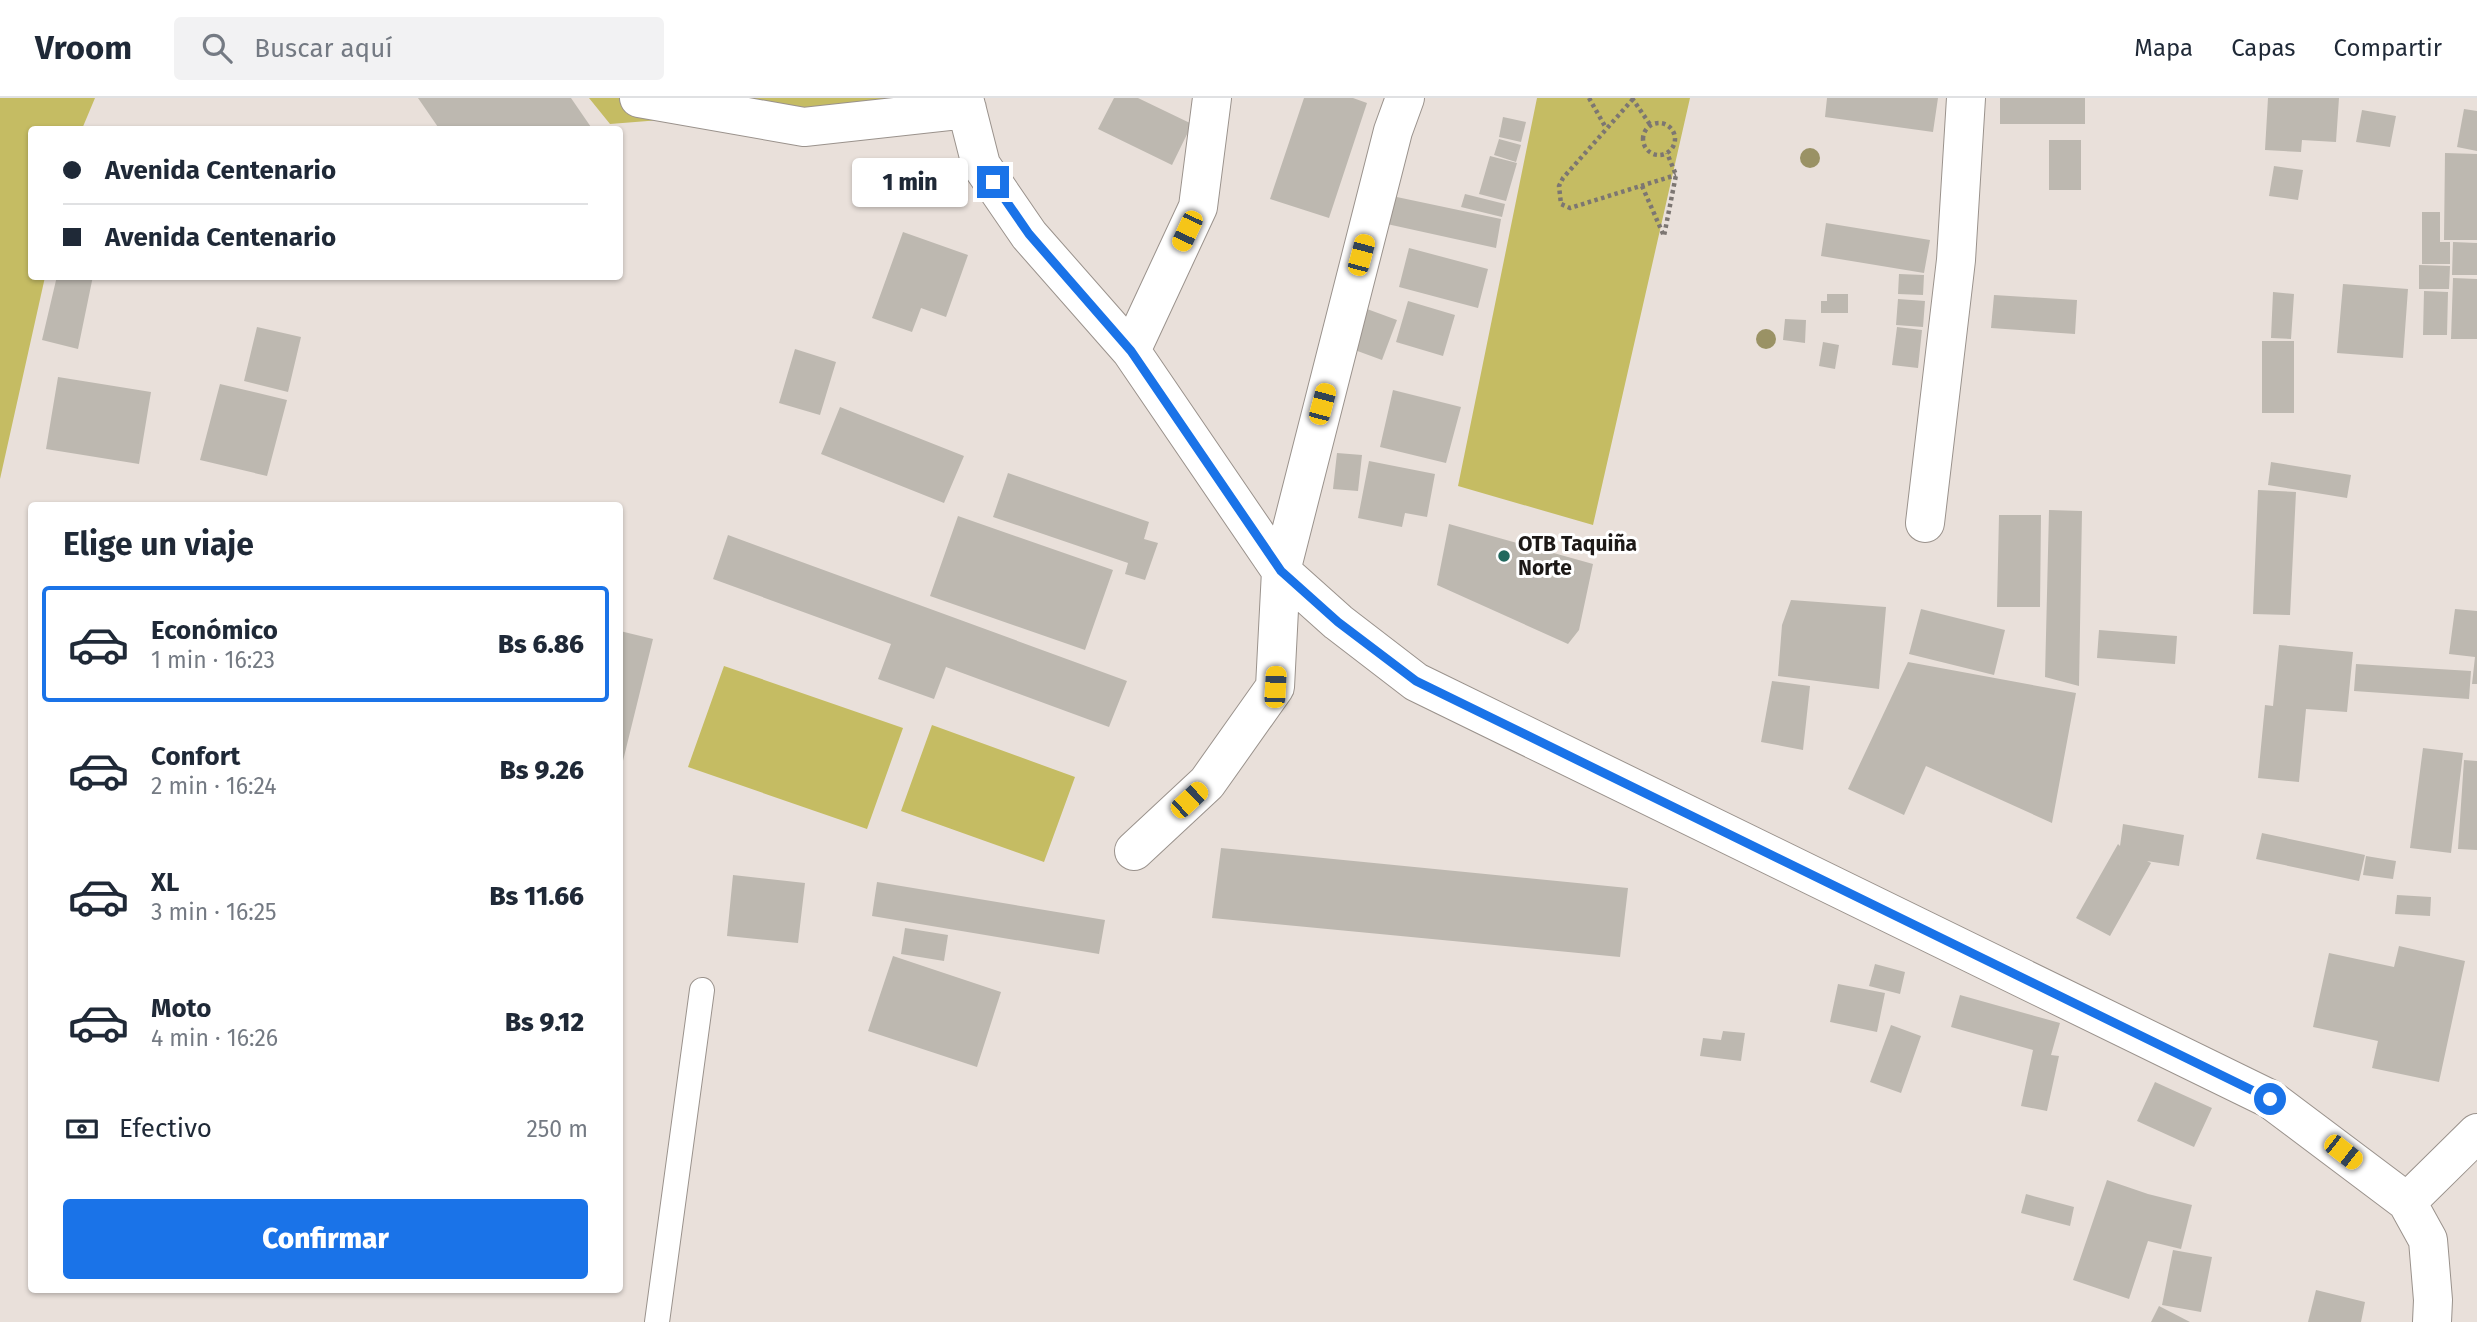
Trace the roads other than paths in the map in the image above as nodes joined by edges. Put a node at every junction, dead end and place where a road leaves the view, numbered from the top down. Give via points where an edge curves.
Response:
1 (639, 98) edge
2 (1212, 98) edge
3 (1405, 98) edge
4 (1966, 98) edge
5 (965, 103) edge
6 (1131, 351) junction
7 (1925, 523) dead end
8 (1281, 571) junction
9 (1134, 851) dead end
10 (702, 990) dead end
11 (2477, 1133) edge
12 (2407, 1202) junction
13 (657, 1322) edge
14 (2432, 1322) edge

1 - 5 street via 804,127
2 - 6 street via 1198,207
3 - 8 street
4 - 7 street via 1955,260
5 - 6 street via 981,165 1029,234
6 - 8 street
8 - 9 street via 1275,687 1207,783
8 - 12 street via 1338,622 1416,681 2270,1099
10 - 13 lane
11 - 12 street
12 - 14 street via 2428,1240

